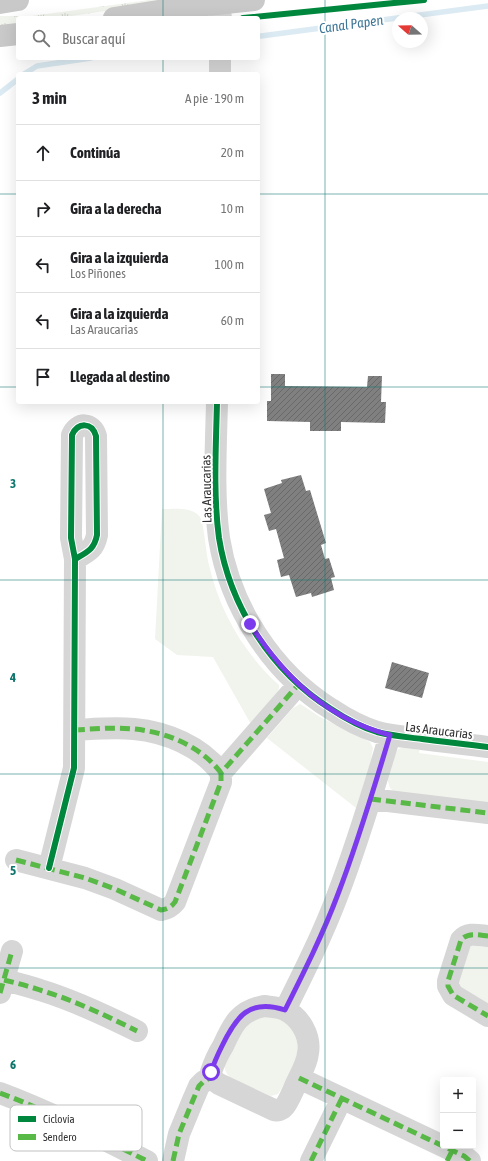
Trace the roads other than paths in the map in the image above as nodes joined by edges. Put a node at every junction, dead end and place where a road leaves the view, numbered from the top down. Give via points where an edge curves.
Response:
1 (18, 0) edge
2 (254, 0) edge
3 (0, 3) edge
4 (219, 7) edge
5 (133, 16) edge
6 (16, 34) edge
7 (0, 36) edge
8 (220, 60) edge
9 (220, 72) edge
10 (217, 404) edge
11 (75, 559) junction
12 (298, 685) junction
13 (75, 730) junction
14 (390, 735) junction
15 (488, 747) edge
16 (221, 773) junction
17 (371, 799) junction
18 (488, 813) edge
19 (16, 860) dead end
20 (49, 868) junction
21 (488, 936) edge
22 (12, 951) dead end
23 (2, 986) edge
24 (285, 1010) junction
25 (488, 1016) edge
26 (137, 1031) dead end
27 (212, 1077) junction
28 (299, 1078) junction
29 (0, 1094) edge
30 (342, 1098) junction
31 (30, 1105) edge
32 (127, 1151) edge
33 (456, 1158) edge
34 (147, 1161) edge
35 (173, 1161) edge
36 (311, 1161) edge

1 - 3 main road
2 - 4 main road
4 - 5 main road
6 - 7 main road
8 - 9 street
10 - 12 street, Las Araucarias via 217,523 228,575 256,634
11 - 11 street via 89,551 96,535 96,436 92,428 85,425 77,427 72,435 71,538
11 - 13 street
12 - 14 street, Las Araucarias via 341,715 364,727
12 - 16 street
13 - 16 street via 132,729 166,735 195,749
13 - 20 street via 74,768
14 - 15 street, Las Araucarias
14 - 17 street
16 - 20 street via 221,782 175,902 167,909 155,908 115,889
17 - 18 street
17 - 24 street via 338,894
19 - 20 street
21 - 25 street via 468,934 460,940 448,986 453,995
22 - 23 street
23 - 26 street via 40,990 75,1002
24 - 27 street via 264,1006 244,1013 230,1029 212,1067
24 - 28 street via 300,1023 308,1043 307,1058
27 - 28 street via 215,1082 278,1111 284,1107
27 - 35 street via 199,1086 192,1100 179,1134
28 - 30 street
29 - 31 street
30 - 33 street
30 - 36 street
32 - 34 street

